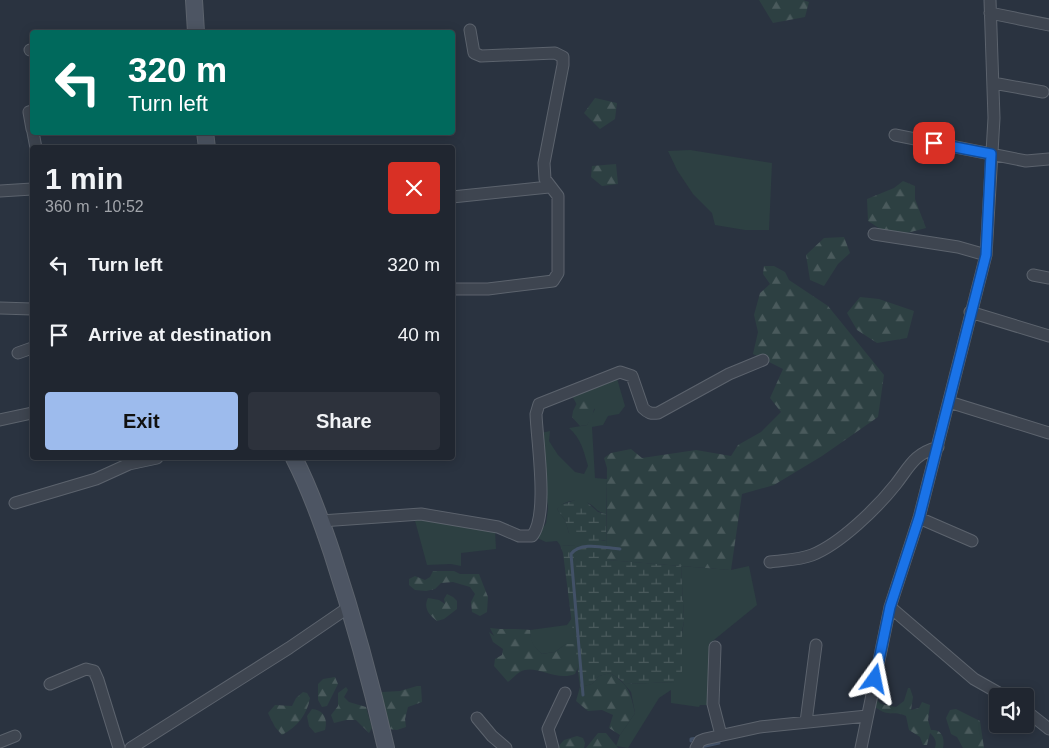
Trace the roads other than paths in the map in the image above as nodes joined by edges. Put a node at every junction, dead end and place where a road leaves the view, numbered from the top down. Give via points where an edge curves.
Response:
1 (194, 0) edge
2 (990, 0) edge
3 (990, 13) junction
4 (1049, 26) edge
5 (196, 30) edge
6 (470, 30) dead end
7 (993, 83) junction
8 (1042, 92) dead end
9 (895, 135) dead end
10 (991, 154) junction
11 (1049, 159) edge
12 (549, 187) junction
13 (30, 189) edge
14 (0, 191) edge
15 (455, 197) edge
16 (874, 234) dead end
17 (986, 255) junction
18 (1033, 275) dead end
19 (1049, 278) edge
20 (455, 289) edge
21 (0, 308) edge
22 (30, 310) edge
23 (970, 312) junction
24 (1049, 336) edge
25 (30, 349) edge
26 (18, 353) dead end
27 (763, 360) dead end
28 (949, 402) junction
29 (30, 412) edge
30 (0, 420) edge
31 (1049, 433) edge
32 (938, 447) junction
33 (148, 460) edge
34 (295, 460) edge
35 (15, 503) dead end
36 (919, 518) junction
37 (321, 521) junction
38 (972, 541) dead end
39 (770, 562) dead end
40 (349, 607) junction
41 (890, 607) junction
42 (816, 645) dead end
43 (715, 647) dead end
44 (50, 684) dead end
45 (990, 688) edge
46 (565, 693) dead end
47 (867, 716) junction
48 (1034, 717) edge
49 (477, 718) dead end
50 (806, 722) junction
51 (1049, 729) edge
52 (16, 736) dead end
53 (721, 736) junction
54 (0, 742) edge
55 (119, 748) edge
56 (131, 748) edge
57 (386, 748) edge
58 (506, 748) edge
59 (552, 748) edge
60 (696, 748) edge
61 (861, 748) edge

1 - 5 street
2 - 3 street
3 - 4 street
3 - 7 street
6 - 12 street via 474,53 481,56 555,53 563,57 544,163
7 - 8 street
7 - 10 street
9 - 10 street
10 - 11 street via 1026,161
10 - 17 street
12 - 15 street
12 - 20 street via 558,196 557,277 506,288
13 - 14 street
16 - 17 street via 958,247
17 - 23 street
18 - 19 street
21 - 22 street
23 - 24 street
23 - 28 street
25 - 26 street
27 - 37 street via 729,374 658,413 647,412 632,376 624,372 539,404 536,414 542,498 537,530 532,536 519,536 498,527 421,514
28 - 31 street
28 - 32 street
29 - 30 street
32 - 36 street
32 - 39 street via 925,451 912,461 868,514 821,550 810,556
33 - 35 street via 129,464 96,480
34 - 37 street
36 - 38 street
36 - 41 street
37 - 40 street
40 - 56 street
40 - 57 street
41 - 45 street via 974,679
41 - 47 street
42 - 50 street
43 - 53 street via 712,704
44 - 55 street via 86,669 94,671
46 - 59 street via 548,729
47 - 50 street
47 - 61 street
48 - 51 street
49 - 58 street
50 - 53 street
52 - 54 street
53 - 60 street via 705,739

